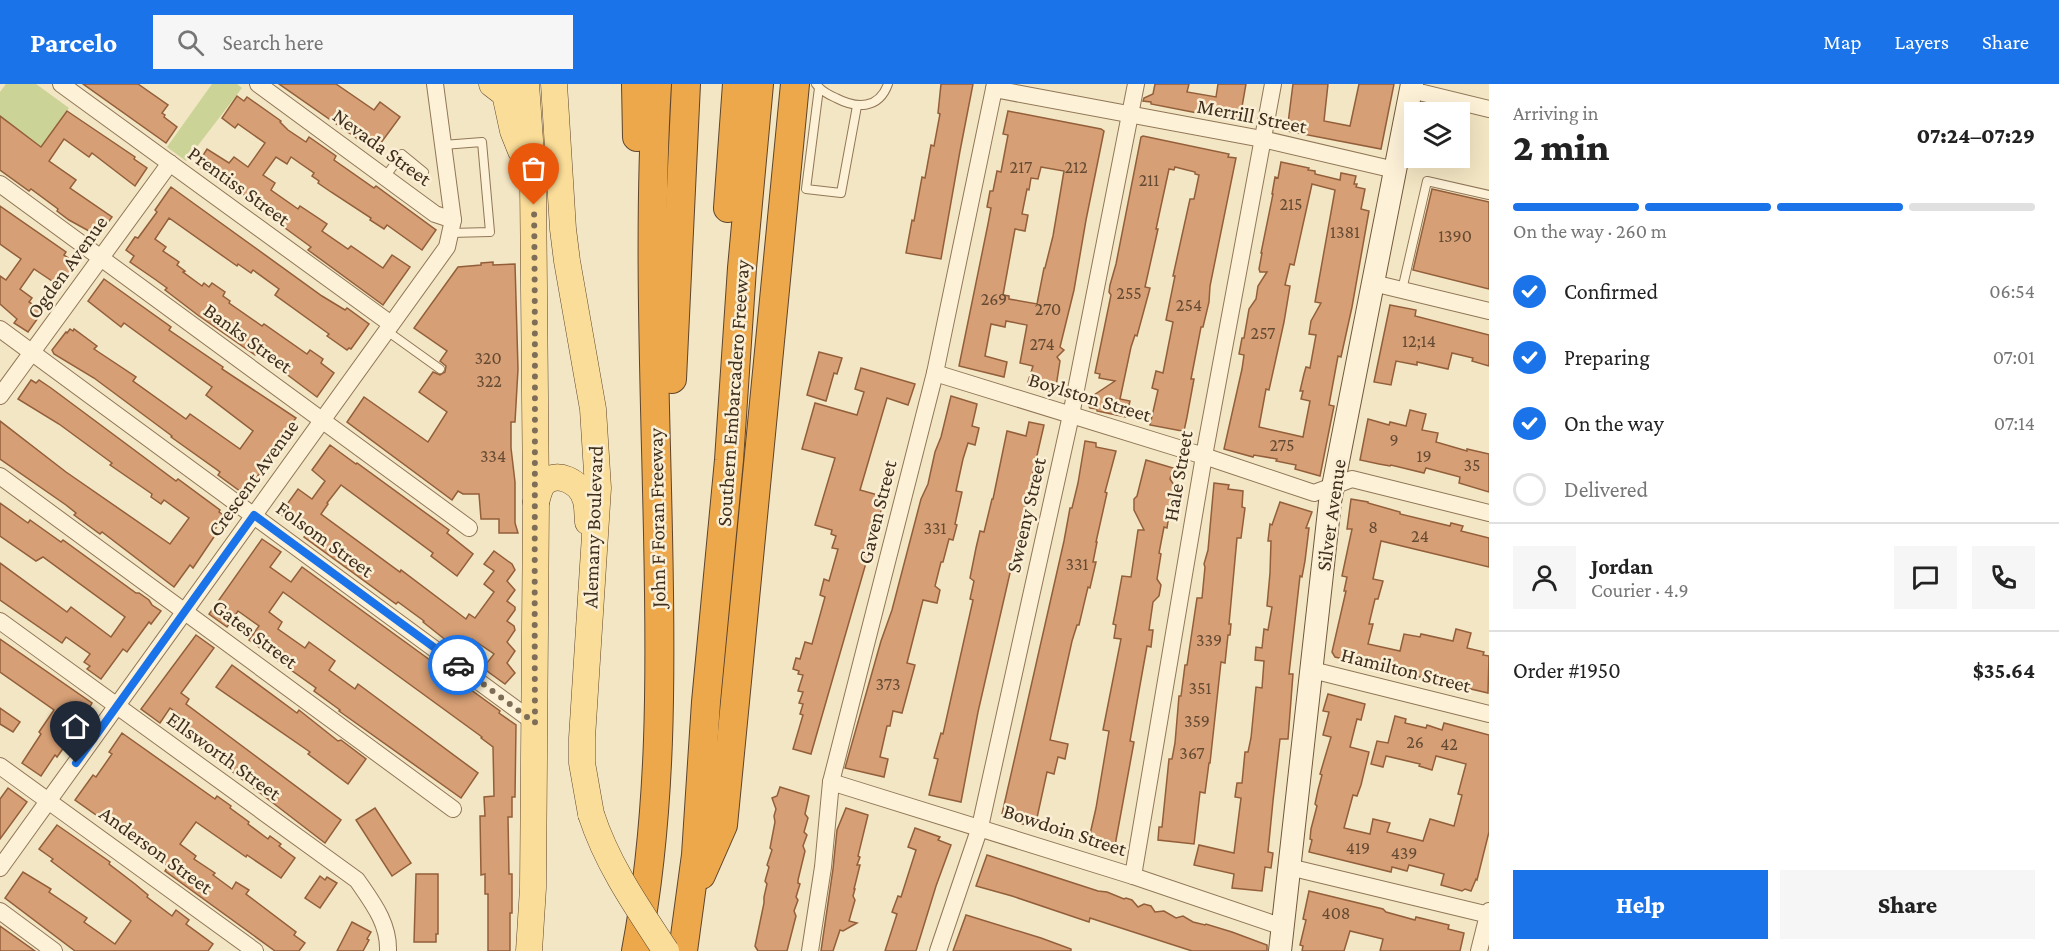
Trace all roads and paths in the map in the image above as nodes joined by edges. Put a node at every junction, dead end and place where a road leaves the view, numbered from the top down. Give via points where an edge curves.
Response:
1 (61, 84) edge
2 (258, 84) edge
3 (435, 84) edge
4 (492, 84) edge
5 (526, 84) edge
6 (554, 84) edge
7 (636, 84) edge
8 (657, 84) edge
9 (686, 84) edge
10 (737, 84) edge
11 (759, 84) edge
12 (888, 84) edge
13 (1136, 84) edge
14 (1272, 84) edge
15 (810, 85) edge
16 (995, 86) edge
17 (1411, 87) edge
18 (857, 106) junction
19 (1489, 109) edge
20 (1130, 115) junction
21 (1262, 139) junction
22 (443, 145) junction
23 (170, 164) junction
24 (1395, 170) junction
25 (424, 172) dead end
26 (385, 177) junction
27 (533, 182) junction
28 (0, 184) edge
29 (1489, 195) edge
30 (451, 226) junction
31 (101, 258) junction
32 (733, 267) junction
33 (1373, 283) junction
34 (1402, 290) junction
35 (1489, 311) edge
36 (389, 327) junction
37 (0, 329) edge
38 (32, 353) junction
39 (440, 369) dead end
40 (935, 373) junction
41 (0, 396) edge
42 (1071, 415) junction
43 (322, 420) junction
44 (1204, 456) junction
45 (656, 465) junction
46 (0, 476) edge
47 (1333, 486) junction
48 (536, 502) junction
49 (1489, 513) edge
50 (254, 515) junction
51 (469, 528) dead end
52 (593, 582) junction
53 (185, 610) junction
54 (0, 621) edge
55 (660, 655) junction
56 (1312, 670) junction
57 (117, 706) junction
58 (1489, 714) edge
59 (535, 723) junction
60 (0, 766) edge
61 (831, 782) junction
62 (48, 801) junction
63 (453, 809) dead end
64 (980, 827) junction
65 (1289, 867) junction
66 (0, 868) edge
67 (1132, 876) junction
68 (691, 899) junction
69 (0, 911) edge
70 (1489, 914) edge
71 (1283, 927) junction
72 (636, 946) edge
73 (54, 951) edge
74 (255, 951) edge
75 (388, 951) edge
76 (529, 951) edge
77 (666, 951) edge
78 (683, 951) edge
79 (810, 951) edge
80 (938, 951) edge
81 (1280, 951) edge
82 (1479, 951) edge

1 - 23 street, Prentiss Street
2 - 26 street, Nevada Street
3 - 22 street
4 - 27 main road via 505,94 513,131
5 - 27 main road
6 - 52 main road, Alemany Boulevard via 563,229 597,448
7 - 45 highway via 638,184
8 - 45 highway, John F Foran Freeway via 653,233
9 - 55 highway
10 - 32 highway
11 - 32 highway, Southern Embarcadero Freeway
12 - 18 lane via 871,105
13 - 20 street, Sweeny Street
14 - 21 street, Hale Street
15 - 18 lane
15 - 18 lane via 806,189 841,193
15 - 68 highway via 776,269 723,825
16 - 20 street, Merrill Street
16 - 40 street, Gaven Street
17 - 19 street
17 - 24 main road, Silver Avenue
20 - 21 street, Merrill Street
20 - 42 street, Sweeny Street
21 - 24 street, Merrill Street
21 - 44 street, Hale Street
22 - 30 street
22 - 30 lane via 482,142 490,232
23 - 31 street, Ogden Avenue
23 - 36 street, Prentiss Street
24 - 33 main road, Silver Avenue
25 - 26 lane via 402,154
26 - 30 street, Nevada Street
27 - 48 main road
28 - 31 street, Banks Street
29 - 34 lane via 1427,181
30 - 36 street, Crescent Avenue via 447,247
31 - 38 street, Ogden Avenue
31 - 43 street, Banks Street
32 - 68 highway via 713,463 706,702
33 - 34 street
33 - 47 main road, Silver Avenue
34 - 35 street
36 - 39 lane
36 - 43 street, Crescent Avenue
37 - 38 street, Folsom Street
38 - 41 street, Ogden Avenue
38 - 50 street, Folsom Street
40 - 42 street, Boylston Street
40 - 61 street, Gaven Street
42 - 44 street, Boylston Street
42 - 64 street, Sweeny Street
43 - 50 street, Crescent Avenue
43 - 51 street, Banks Street
44 - 47 street, Boylston Street via 1314,493
44 - 67 street, Hale Street
45 - 55 highway, John F Foran Freeway
46 - 53 street, Gates Street
47 - 49 street, Boylston Street via 1352,479
47 - 56 main road, Silver Avenue
48 - 52 main road via 550,479 572,481 580,489 586,499
48 - 59 main road
50 - 53 street, Crescent Avenue
50 - 59 street, Folsom Street
52 - 77 main road, Alemany Boulevard, bridge via 582,747 591,814 607,857
53 - 57 street, Crescent Avenue
53 - 63 street, Gates Street
54 - 57 street, Ellsworth Street
55 - 72 highway, John F Foran Freeway via 654,813
56 - 58 street, Hamilton Street
56 - 65 main road, Silver Avenue
57 - 62 street, Crescent Avenue
57 - 75 street, Ellsworth Street via 357,880 379,912
59 - 76 main road
60 - 62 street, Anderson Street
61 - 64 street, Bowdoin Street
61 - 79 street, Gaven Street
62 - 66 street, Crescent Avenue
62 - 74 street, Anderson Street
64 - 67 street, Bowdoin Street
64 - 80 street, Sweeny Street
65 - 70 street
65 - 71 main road, Silver Avenue
67 - 71 street, Bowdoin Street
68 - 78 highway
69 - 73 street
70 - 82 street
71 - 81 main road, Silver Avenue

